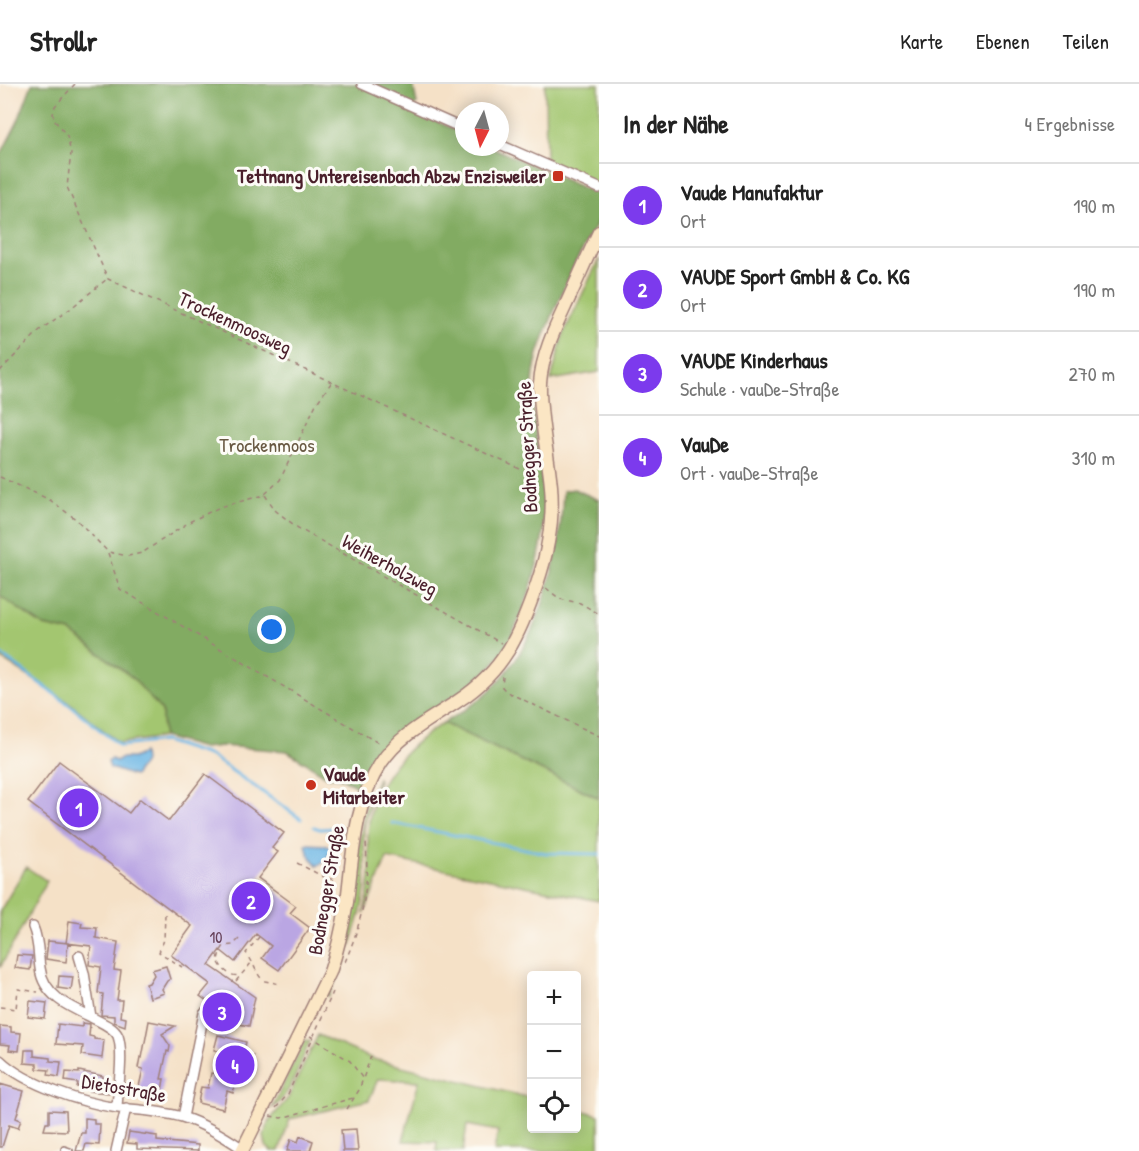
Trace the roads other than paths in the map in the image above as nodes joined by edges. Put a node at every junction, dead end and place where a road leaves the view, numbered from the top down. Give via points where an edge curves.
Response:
1 (362, 84) edge
2 (455, 125) edge
3 (509, 149) edge
4 (599, 188) edge
5 (599, 232) edge
6 (33, 927) dead end
7 (79, 956) dead end
8 (204, 1012) dead end
9 (91, 1017) junction
10 (1, 1063) edge
11 (122, 1108) junction
12 (183, 1117) junction
13 (243, 1150) edge
14 (116, 1151) edge

1 - 2 street
3 - 4 street
5 - 13 main road, Bodnegger Straße via 555,329 542,372 541,418 552,500 550,529 538,583 521,629 498,667 482,684 410,732 390,750 370,781 361,806 339,945 330,972
6 - 9 street via 43,982 50,993
7 - 9 street
8 - 12 street
9 - 11 street via 118,1035
10 - 11 street, Dietostraße via 83,1101
11 - 12 street, Dietostraße
11 - 14 street
12 - 13 street, Dietostraße via 217,1132

